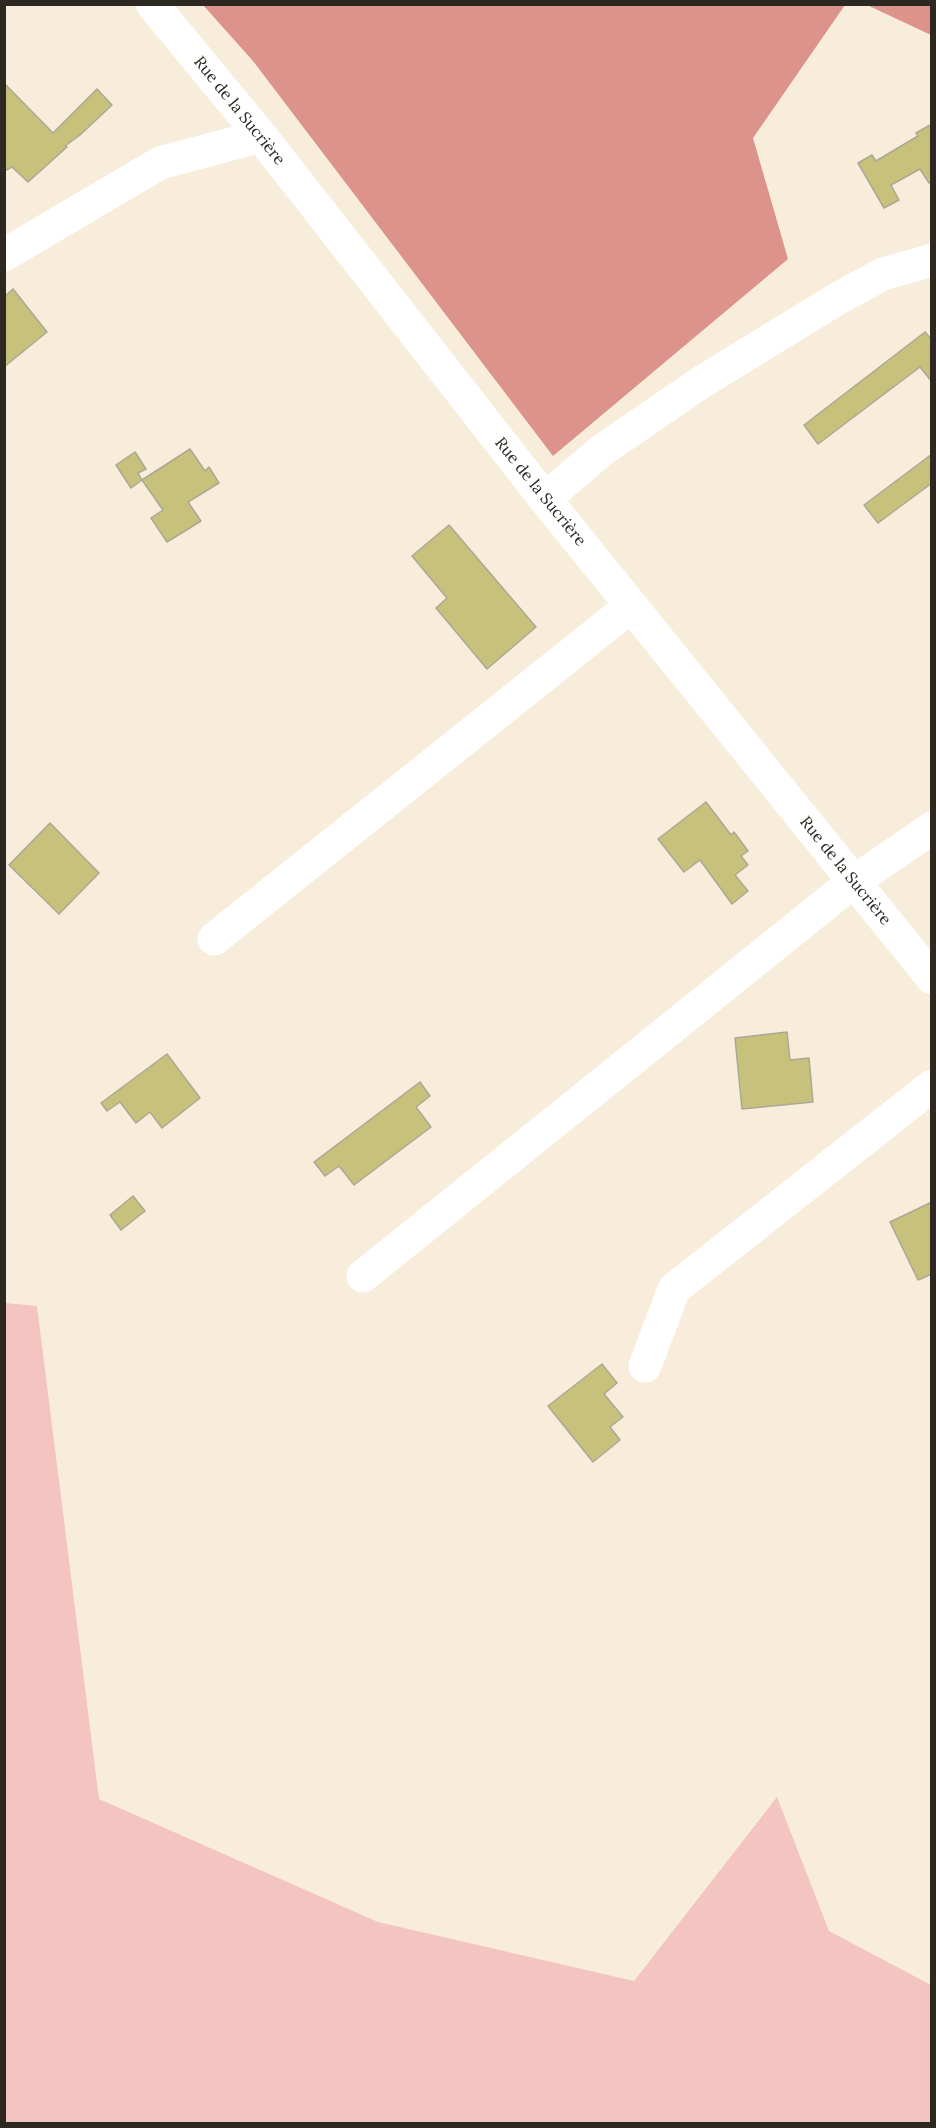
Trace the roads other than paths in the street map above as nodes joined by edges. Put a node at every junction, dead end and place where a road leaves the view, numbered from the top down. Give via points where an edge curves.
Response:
1 (152, 4) edge
2 (261, 136) junction
3 (4, 255) edge
4 (932, 260) edge
5 (544, 499) junction
6 (631, 606) junction
7 (932, 828) edge
8 (853, 882) junction
9 (214, 939) dead end
10 (932, 978) edge
11 (932, 1086) edge
12 (363, 1276) dead end
13 (645, 1366) dead end

1 - 2 street, Rue de la Sucrière
2 - 3 street via 160,163
2 - 5 street, Rue de la Sucrière
4 - 5 street via 883,274 700,383 601,451
5 - 6 street, Rue de la Sucrière
6 - 8 street, Rue de la Sucrière
6 - 9 street
7 - 8 street
8 - 10 street, Rue de la Sucrière
8 - 12 street
11 - 13 street via 674,1289

